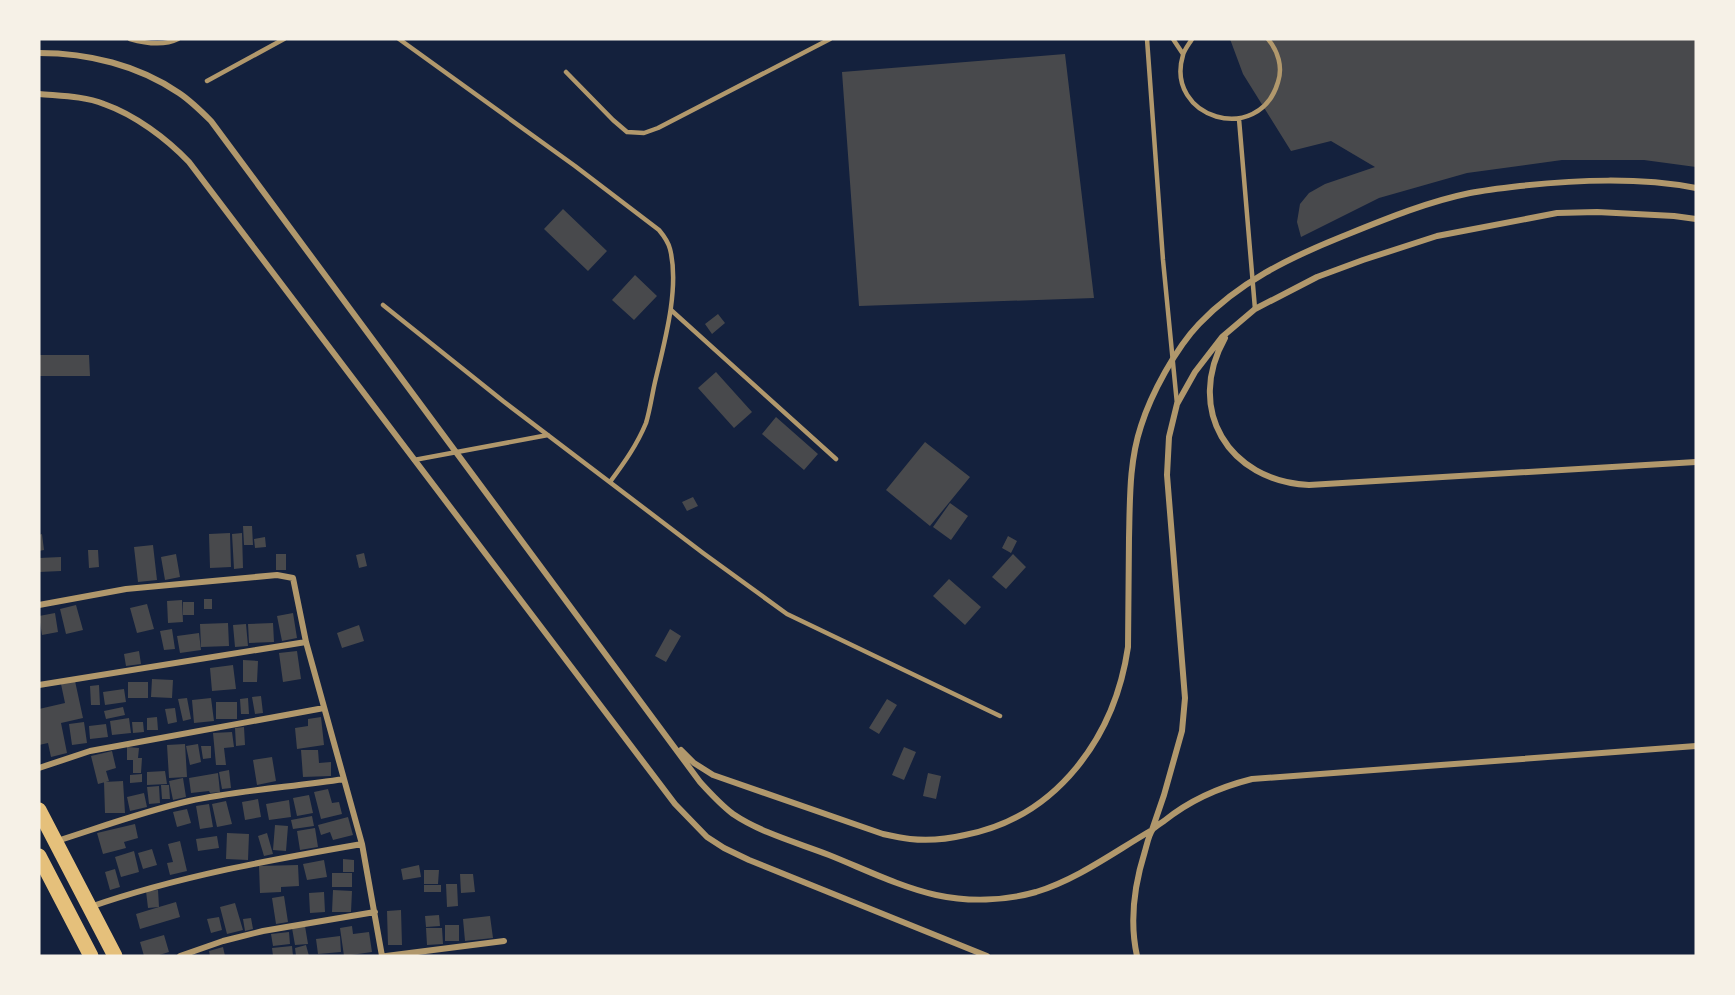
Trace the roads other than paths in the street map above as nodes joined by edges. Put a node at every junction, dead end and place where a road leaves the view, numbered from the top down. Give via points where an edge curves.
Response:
1 (130, 39) edge
2 (284, 39) edge
3 (399, 39) edge
4 (830, 39) edge
5 (1147, 39) edge
6 (1173, 39) edge
7 (1192, 39) edge
8 (1268, 39) edge
9 (174, 40) edge
10 (39, 52) edge
11 (1183, 54) junction
12 (566, 72) dead end
13 (207, 81) dead end
14 (39, 94) edge
15 (1239, 119) junction
16 (1696, 188) edge
17 (1696, 219) edge
18 (383, 305) dead end
19 (1254, 309) junction
20 (670, 310) junction
21 (1245, 316) junction
22 (1177, 404) junction
23 (548, 435) junction
24 (457, 452) junction
25 (414, 459) junction
26 (836, 459) dead end
27 (1696, 462) edge
28 (610, 482) junction
29 (39, 605) edge
30 (306, 642) junction
31 (39, 685) edge
32 (324, 708) junction
33 (1000, 716) dead end
34 (667, 737) junction
35 (1696, 746) edge
36 (39, 768) edge
37 (345, 779) junction
38 (39, 810) edge
39 (1152, 830) junction
40 (57, 842) junction
41 (362, 844) junction
42 (39, 856) edge
43 (90, 908) junction
44 (375, 912) junction
45 (504, 942) dead end
46 (91, 956) edge
47 (115, 956) edge
48 (180, 956) edge
49 (384, 956) edge
50 (987, 956) edge
51 (1137, 956) edge

1 - 9 lane via 159,44
2 - 13 lane
3 - 20 lane via 659,230 672,260
4 - 12 lane via 644,133 627,132
5 - 22 lane
6 - 11 lane
7 - 11 lane
8 - 15 lane via 1279,61 1280,77 1275,92 1266,105
10 - 24 street via 84,55 141,72 180,93 211,121
11 - 15 lane via 1180,71 1192,102 1222,119
14 - 25 street via 104,104 172,144
15 - 19 lane
16 - 34 street via 1602,180 1470,193 1411,210 1301,253 1243,286 1198,325 1173,358 1154,393 1133,456 1128,647 1116,699 1093,747 1078,767 1039,804 1013,819 984,832 950,838 912,839 883,834 713,775
17 - 19 street via 1557,213 1437,236 1317,277
18 - 23 lane
19 - 21 street
20 - 26 lane
20 - 28 lane via 646,422 632,454
21 - 22 street via 1222,337
21 - 27 street via 1218,352 1210,395 1224,441 1247,466 1261,474 1309,485
22 - 39 street via 1169,437 1167,475 1185,698 1174,763
23 - 24 lane
23 - 28 lane
24 - 25 lane
24 - 34 street
25 - 50 street via 675,804 707,837 749,860
28 - 33 lane via 787,614
29 - 30 street via 126,589 277,575 293,578
30 - 31 street
30 - 32 street
32 - 36 street via 90,751
32 - 37 street
34 - 39 street via 700,782 733,813 781,836 936,895 980,899 1035,892 1065,881
35 - 39 street via 1252,779 1210,793
37 - 40 street via 188,802
37 - 41 street
38 - 40 highway
39 - 51 street via 1134,895 1133,939
40 - 43 highway
41 - 43 street via 221,870
41 - 44 street
42 - 46 highway
43 - 47 highway
44 - 48 street via 263,931
44 - 49 street
45 - 49 street

